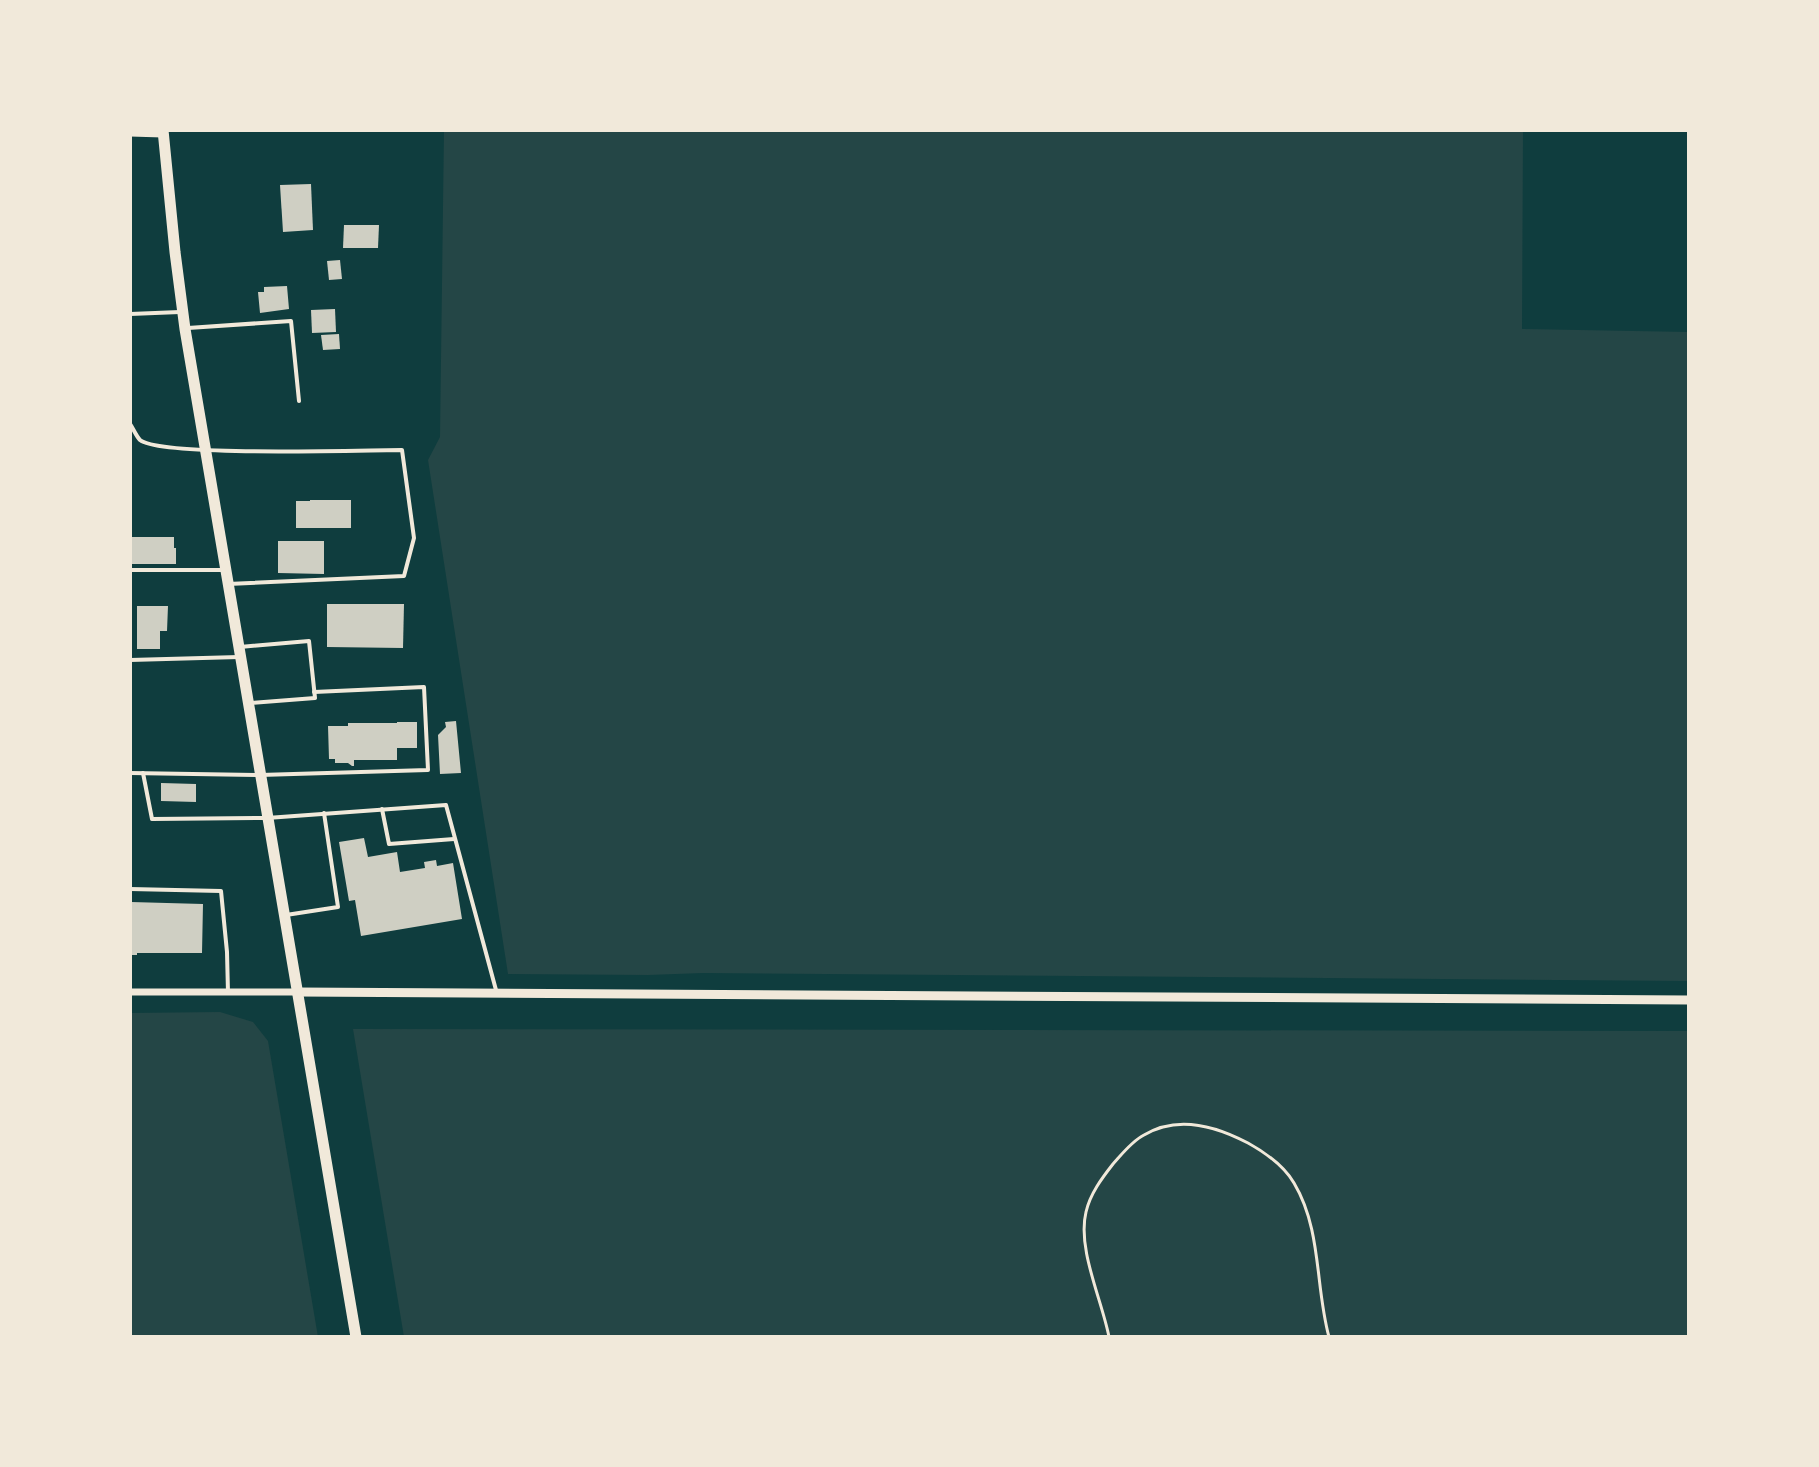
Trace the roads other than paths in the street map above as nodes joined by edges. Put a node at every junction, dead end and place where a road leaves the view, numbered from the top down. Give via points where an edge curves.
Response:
1 (163, 132) edge
2 (130, 133) edge
3 (182, 312) junction
4 (130, 314) edge
5 (185, 329) junction
6 (299, 401) dead end
7 (130, 424) edge
8 (206, 451) junction
9 (130, 570) edge
10 (226, 570) junction
11 (228, 584) junction
12 (240, 652) junction
13 (130, 660) edge
14 (314, 692) junction
15 (249, 704) junction
16 (130, 773) edge
17 (143, 773) junction
18 (260, 775) junction
19 (382, 809) junction
20 (324, 813) junction
21 (267, 818) junction
22 (456, 839) junction
23 (130, 889) edge
24 (284, 915) junction
25 (130, 992) edge
26 (297, 992) junction
27 (228, 993) junction
28 (497, 993) junction
29 (1689, 1000) edge
30 (356, 1337) edge

1 - 2 street
1 - 3 main road
3 - 4 lane
3 - 5 main road
5 - 6 lane via 291,321
5 - 8 main road
7 - 8 lane via 139,439 155,445
8 - 10 main road
8 - 11 lane via 402,450 414,538 404,576
9 - 10 lane
10 - 11 main road
11 - 12 main road
12 - 13 lane
12 - 14 lane via 309,641
12 - 15 main road
14 - 15 lane via 315,698
14 - 18 lane via 424,687 428,770
15 - 18 main road
16 - 17 lane
17 - 18 lane
17 - 21 lane via 152,819
18 - 21 main road
19 - 20 lane
19 - 22 lane via 446,805
19 - 22 lane via 389,844
20 - 21 lane
20 - 24 lane via 338,907
21 - 24 main road
22 - 28 lane
23 - 27 lane via 221,891
24 - 26 main road
25 - 27 street
26 - 27 street
26 - 28 street
26 - 30 main road
28 - 29 street

